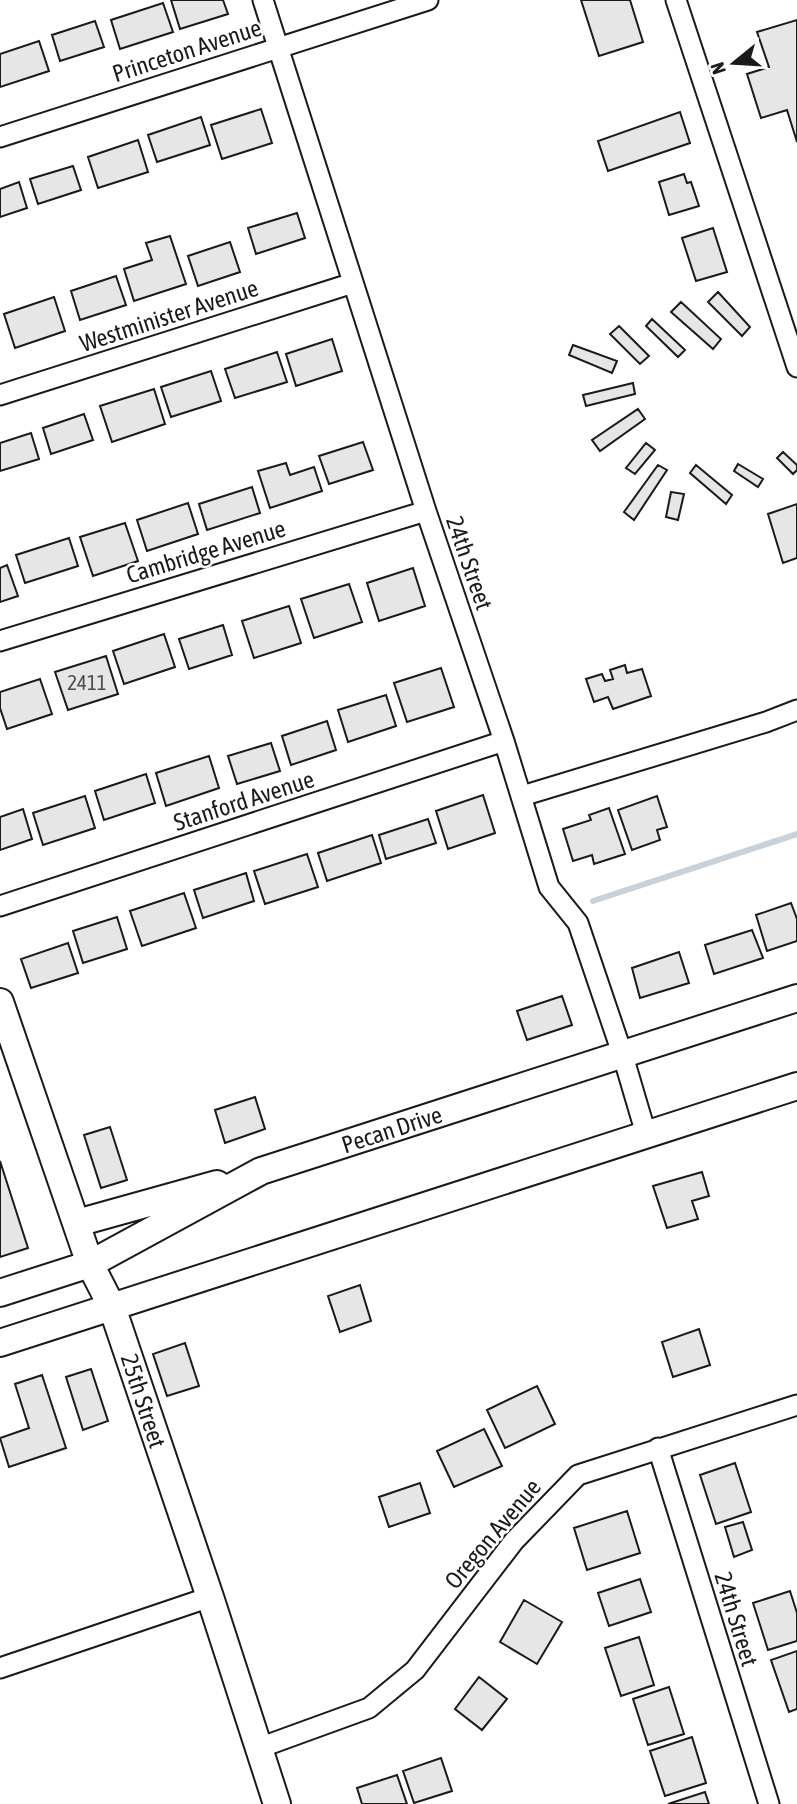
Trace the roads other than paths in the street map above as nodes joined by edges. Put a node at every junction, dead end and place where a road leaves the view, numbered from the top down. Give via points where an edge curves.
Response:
1 (263, 0) edge
2 (428, 0) edge
3 (676, 0) edge
4 (278, 47) junction
5 (0, 137) edge
6 (353, 283) junction
7 (797, 368) edge
8 (0, 395) edge
9 (425, 510) junction
10 (0, 640) edge
11 (797, 710) edge
12 (504, 741) junction
13 (522, 796) junction
14 (0, 906) edge
15 (797, 998) edge
16 (0, 1002) edge
17 (623, 1056) junction
18 (797, 1086) edge
19 (646, 1134) junction
20 (261, 1171) junction
21 (77, 1223) junction
22 (90, 1264) junction
23 (0, 1293) edge
24 (112, 1307) junction
25 (0, 1343) edge
26 (797, 1405) edge
27 (658, 1448) junction
28 (210, 1597) junction
29 (0, 1668) edge
30 (259, 1748) junction
31 (277, 1804) edge
32 (769, 1804) edge

1 - 4 street, 24th Street
2 - 4 street, Princeton Avenue
3 - 7 street
4 - 5 street, Princeton Avenue
4 - 6 street, 24th Street
6 - 8 street, Westminister Avenue
6 - 9 street, 24th Street
9 - 10 street, Cambridge Avenue
9 - 12 street, 24th Street
11 - 13 street
12 - 13 street, 24th Street
12 - 14 street, Stanford Avenue
13 - 17 street, 24th Street via 549,887 578,923
15 - 17 main road, Pecan Drive
16 - 21 main road, 25th Street
17 - 19 street, 24th Street
17 - 20 main road, Pecan Drive
18 - 19 main road
19 - 24 main road
20 - 21 main road
20 - 22 main road, Pecan Drive
21 - 22 main road, 25th Street
22 - 23 main road, Pecan Drive
22 - 24 main road, 25th Street
24 - 25 main road
24 - 28 main road, 25th Street
26 - 27 street, Oregon Avenue
27 - 30 street, Oregon Avenue via 578,1475 514,1541 415,1670 369,1708
27 - 32 street, 24th Street
28 - 29 street
28 - 30 main road, 25th Street
30 - 31 main road, 25th Street

